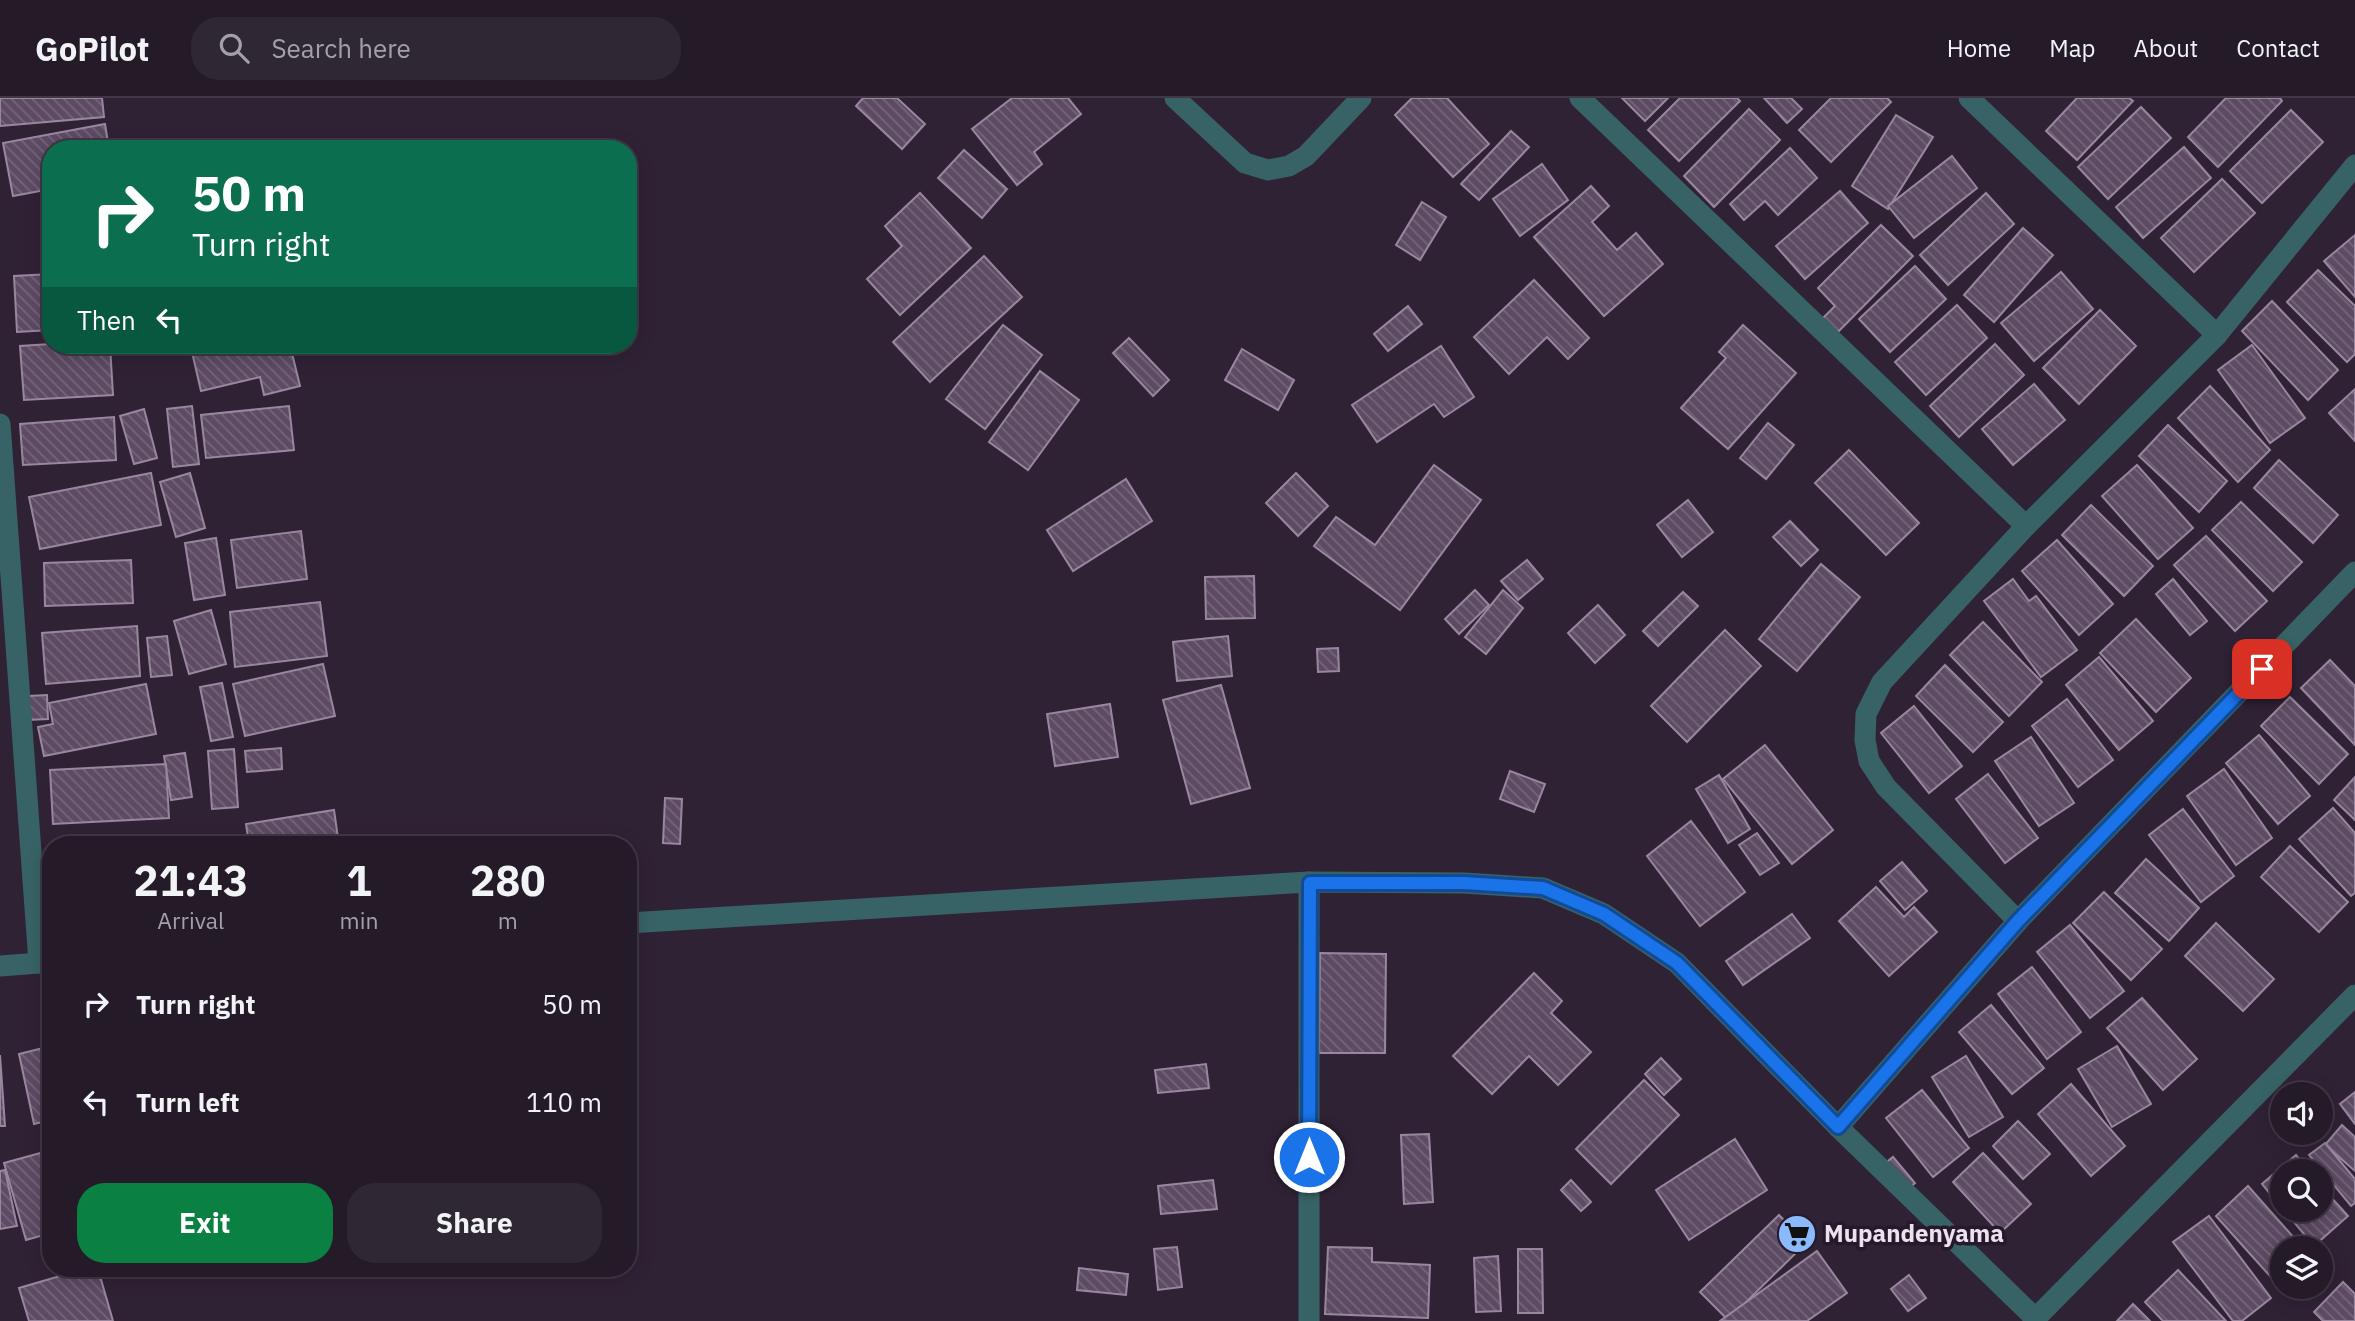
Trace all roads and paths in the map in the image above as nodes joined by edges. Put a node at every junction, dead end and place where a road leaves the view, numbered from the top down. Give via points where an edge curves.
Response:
1 (1175, 98) edge
2 (1361, 98) edge
3 (1580, 98) edge
4 (1969, 98) edge
5 (2355, 165) edge
6 (2217, 335) junction
7 (0, 424) edge
8 (2026, 526) junction
9 (2355, 572) edge
10 (1310, 883) junction
11 (2018, 921) junction
12 (637, 922) edge
13 (42, 926) edge
14 (42, 962) edge
15 (0, 967) edge
16 (2355, 995) edge
17 (1838, 1127) junction
18 (2034, 1320) edge
19 (1309, 1321) edge

1 - 2 street via 1245,163 1268,170 1289,166 1306,156
3 - 8 street
4 - 6 street
5 - 6 street
6 - 8 street
7 - 13 street
8 - 11 street via 1882,682 1866,715 1865,740 1869,761 1886,787
9 - 11 street
10 - 12 street
10 - 17 street via 1543,888 1604,914 1677,963
10 - 19 street
11 - 17 street
14 - 15 street
16 - 18 street
17 - 18 street

